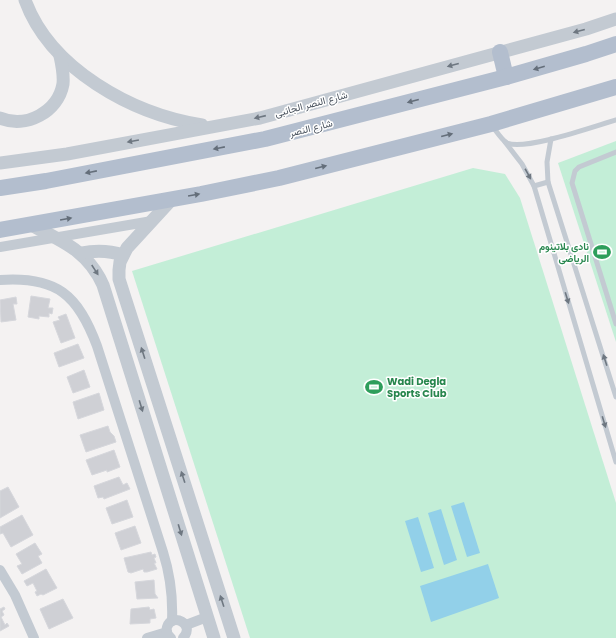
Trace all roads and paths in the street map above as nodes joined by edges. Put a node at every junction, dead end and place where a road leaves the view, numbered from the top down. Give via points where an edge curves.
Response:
1 (25, 0) edge
2 (616, 19) edge
3 (616, 44) edge
4 (500, 52) junction
5 (60, 56) junction
6 (506, 77) junction
7 (616, 86) edge
8 (0, 118) edge
9 (616, 120) edge
10 (491, 124) junction
11 (211, 127) junction
12 (551, 139) junction
13 (505, 142) junction
14 (616, 152) edge
15 (0, 164) edge
16 (548, 182) junction
17 (534, 186) junction
18 (0, 188) edge
19 (172, 199) junction
20 (152, 221) junction
21 (31, 225) junction
22 (0, 230) edge
23 (54, 237) junction
24 (0, 247) edge
25 (80, 253) junction
26 (123, 255) junction
27 (0, 280) edge
28 (616, 324) edge
29 (616, 374) edge
30 (610, 376) junction
31 (614, 382) edge
32 (616, 397) edge
33 (616, 462) edge
34 (0, 570) edge
35 (207, 617) junction
36 (172, 621) junction
37 (186, 625) junction
38 (169, 635) edge
39 (34, 638) edge
40 (147, 638) edge
41 (183, 638) edge
42 (214, 638) edge
43 (234, 638) edge

1 - 5 street via 32,17
2 -> 4 street, شارع النصر الجانبى
3 -> 6 main road, شارع النصر
4 - 6 main road
4 -> 11 street, شارع النصر الجانبى via 260,118
5 - 8 street via 64,70 63,85 57,99 48,110 36,118 21,122
5 - 11 street via 128,103 155,114
6 -> 18 main road, شارع النصر via 265,139
7 - 10 main road
9 - 12 lane
10 - 13 lane
19 -> 10 main road via 279,178
11 -> 15 street, شارع النصر الجانبى
12 - 13 lane via 519,146
12 - 16 lane
13 -> 17 lane via 522,164
14 - 28 lane via 579,167 572,177
16 - 17 lane
30 -> 16 lane
17 -> 33 lane
19 - 20 street
21 -> 19 main road
20 - 23 street
20 - 26 street
21 - 22 main road
21 - 23 street
23 - 24 street
23 - 25 street
25 - 26 street via 101,250
25 -> 35 street via 94,267 102,284
43 -> 26 street via 119,279
27 - 36 street via 35,281 60,290 76,304 90,327 166,562 172,600
29 - 30 lane
30 - 31 lane
31 - 32 lane
34 - 39 street via 18,601
35 - 37 street
35 - 42 street
36 - 37 street via 178,620
36 - 38 street via 167,625
37 - 41 street via 187,632
38 - 40 street

